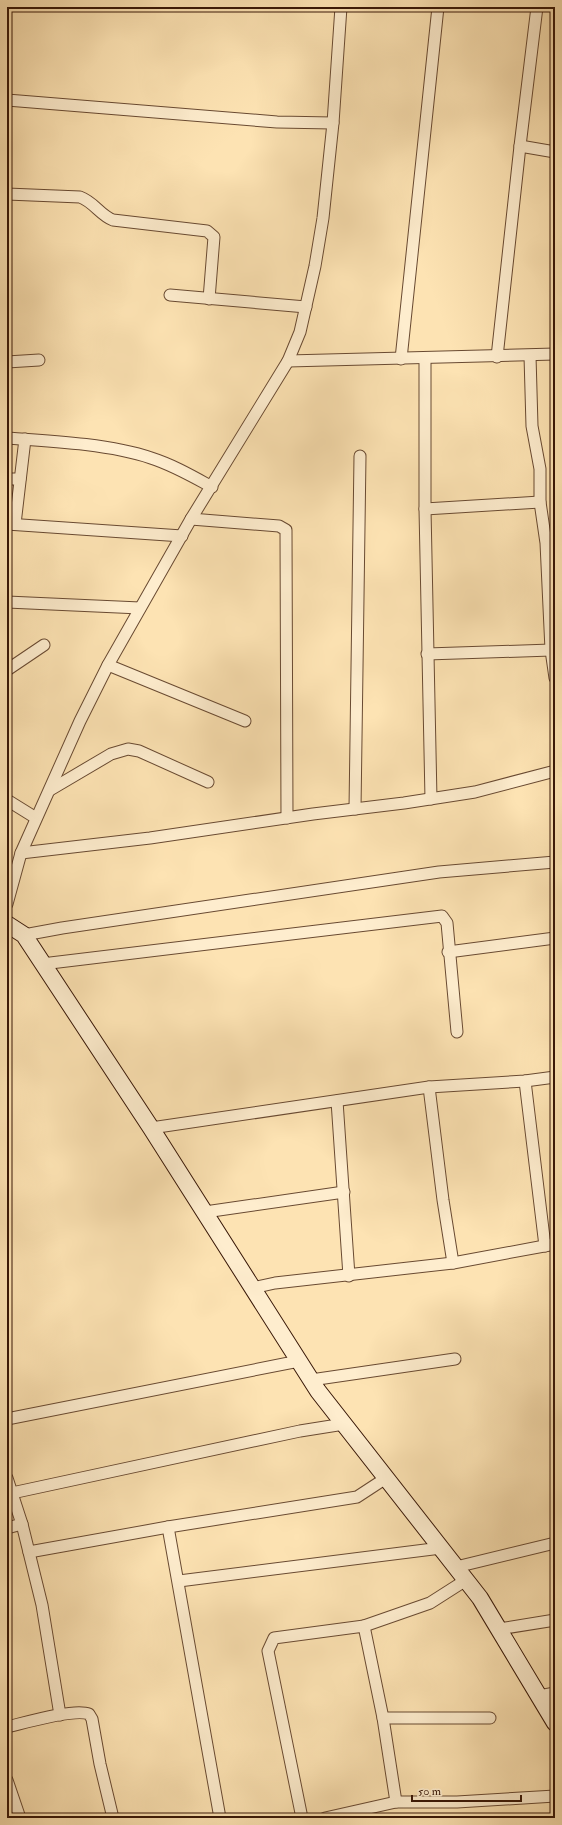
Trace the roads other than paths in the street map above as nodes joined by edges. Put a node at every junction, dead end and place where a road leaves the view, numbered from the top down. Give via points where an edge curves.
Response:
1 (340, 7) edge
2 (438, 7) edge
3 (537, 7) edge
4 (7, 100) edge
5 (333, 124) junction
6 (520, 146) junction
7 (555, 152) edge
8 (7, 194) edge
9 (170, 295) dead end
10 (209, 299) junction
11 (306, 307) junction
12 (555, 354) edge
13 (530, 356) junction
14 (497, 357) junction
15 (425, 358) junction
16 (401, 359) junction
17 (40, 360) dead end
18 (7, 362) edge
19 (288, 362) junction
20 (7, 438) edge
21 (25, 439) junction
22 (360, 456) dead end
23 (7, 479) edge
24 (20, 479) junction
25 (212, 486) junction
26 (540, 502) junction
27 (424, 509) junction
28 (191, 520) junction
29 (11, 524) edge
30 (182, 536) junction
31 (550, 543) edge
32 (7, 602) edge
33 (140, 608) junction
34 (44, 645) dead end
35 (551, 650) junction
36 (427, 654) junction
37 (108, 665) junction
38 (7, 670) edge
39 (555, 678) edge
40 (245, 721) dead end
41 (555, 771) edge
42 (208, 782) dead end
43 (50, 790) junction
44 (431, 799) junction
45 (7, 800) edge
46 (355, 809) junction
47 (36, 818) junction
48 (287, 818) junction
49 (21, 853) junction
50 (555, 862) edge
51 (7, 904) edge
52 (7, 924) edge
53 (24, 935) junction
54 (555, 938) edge
55 (448, 952) junction
56 (42, 964) junction
57 (457, 1032) dead end
58 (555, 1077) edge
59 (525, 1081) junction
60 (429, 1087) junction
61 (337, 1101) junction
62 (152, 1128) junction
63 (344, 1192) junction
64 (205, 1212) junction
65 (550, 1245) edge
66 (453, 1263) junction
67 (349, 1276) junction
68 (252, 1288) junction
69 (455, 1359) dead end
70 (299, 1361) junction
71 (311, 1380) junction
72 (7, 1419) edge
73 (344, 1424) junction
74 (7, 1478) edge
75 (386, 1478) junction
76 (12, 1493) junction
77 (22, 1524) junction
78 (168, 1527) junction
79 (7, 1528) edge
80 (555, 1543) edge
81 (441, 1548) junction
82 (29, 1552) junction
83 (461, 1574) junction
84 (179, 1581) junction
85 (555, 1620) edge
86 (364, 1626) junction
87 (499, 1629) junction
88 (555, 1693) edge
89 (539, 1696) junction
90 (60, 1715) junction
91 (383, 1718) junction
92 (490, 1718) dead end
93 (555, 1723) edge
94 (7, 1728) edge
95 (7, 1780) edge
96 (555, 1796) edge
97 (396, 1802) junction
98 (20, 1818) edge
99 (113, 1818) edge
100 (220, 1818) edge
101 (302, 1818) edge
102 (325, 1818) edge

1 - 5 street
2 - 16 street
3 - 6 street
4 - 5 street via 151,113
5 - 11 street via 321,232
6 - 7 street
6 - 14 street
8 - 10 street via 80,197 88,200 105,217 114,220 207,231 214,237
9 - 10 street
10 - 11 street
11 - 19 street via 300,332
12 - 13 street
13 - 14 street
13 - 26 street via 532,426 540,469
14 - 15 street
15 - 16 street
15 - 27 street
16 - 19 street
17 - 18 street
19 - 25 street
20 - 21 street
21 - 24 street
21 - 25 street via 110,448 151,458 169,464
22 - 46 street
23 - 24 street
24 - 29 street
25 - 28 street
26 - 27 street
26 - 31 street
27 - 36 street
28 - 30 street
28 - 48 street via 279,526 286,530
29 - 30 street
30 - 33 street
31 - 35 street
32 - 33 street
33 - 37 street
34 - 38 street
35 - 36 street
35 - 39 street
36 - 44 street
37 - 40 street
37 - 43 street
41 - 44 street via 475,792
42 - 43 street via 139,751 128,749 111,754
43 - 47 street
44 - 46 street
45 - 47 street
46 - 48 street
47 - 49 street
48 - 49 street
49 - 51 street
50 - 53 street via 439,872
52 - 53 street
53 - 56 street
54 - 55 street
55 - 56 street via 447,923 444,917 440,916
55 - 57 street
56 - 62 street
58 - 59 street
59 - 60 street
59 - 65 street
60 - 61 street
60 - 66 street
61 - 62 street
61 - 63 street
62 - 64 street
63 - 64 street
63 - 67 street
64 - 68 street
65 - 66 street
66 - 67 street
67 - 68 street via 274,1283
68 - 70 street
69 - 71 street
70 - 71 street
70 - 72 street
71 - 73 street
73 - 75 street
73 - 76 street via 300,1431
74 - 76 street
75 - 78 street via 357,1497
75 - 81 street
76 - 77 street
77 - 79 street
77 - 82 street
78 - 82 street
78 - 84 street
80 - 83 street
81 - 83 street
81 - 84 street
82 - 90 street via 42,1605
83 - 86 street via 430,1603
83 - 87 street
84 - 100 street
85 - 87 street
86 - 91 street
86 - 101 street via 274,1638 270,1644 268,1651
87 - 89 street
88 - 89 street
89 - 93 street
90 - 94 street
90 - 99 street via 86,1713 91,1716
91 - 92 street
91 - 97 street
95 - 98 street
96 - 97 street via 457,1802
97 - 102 street

